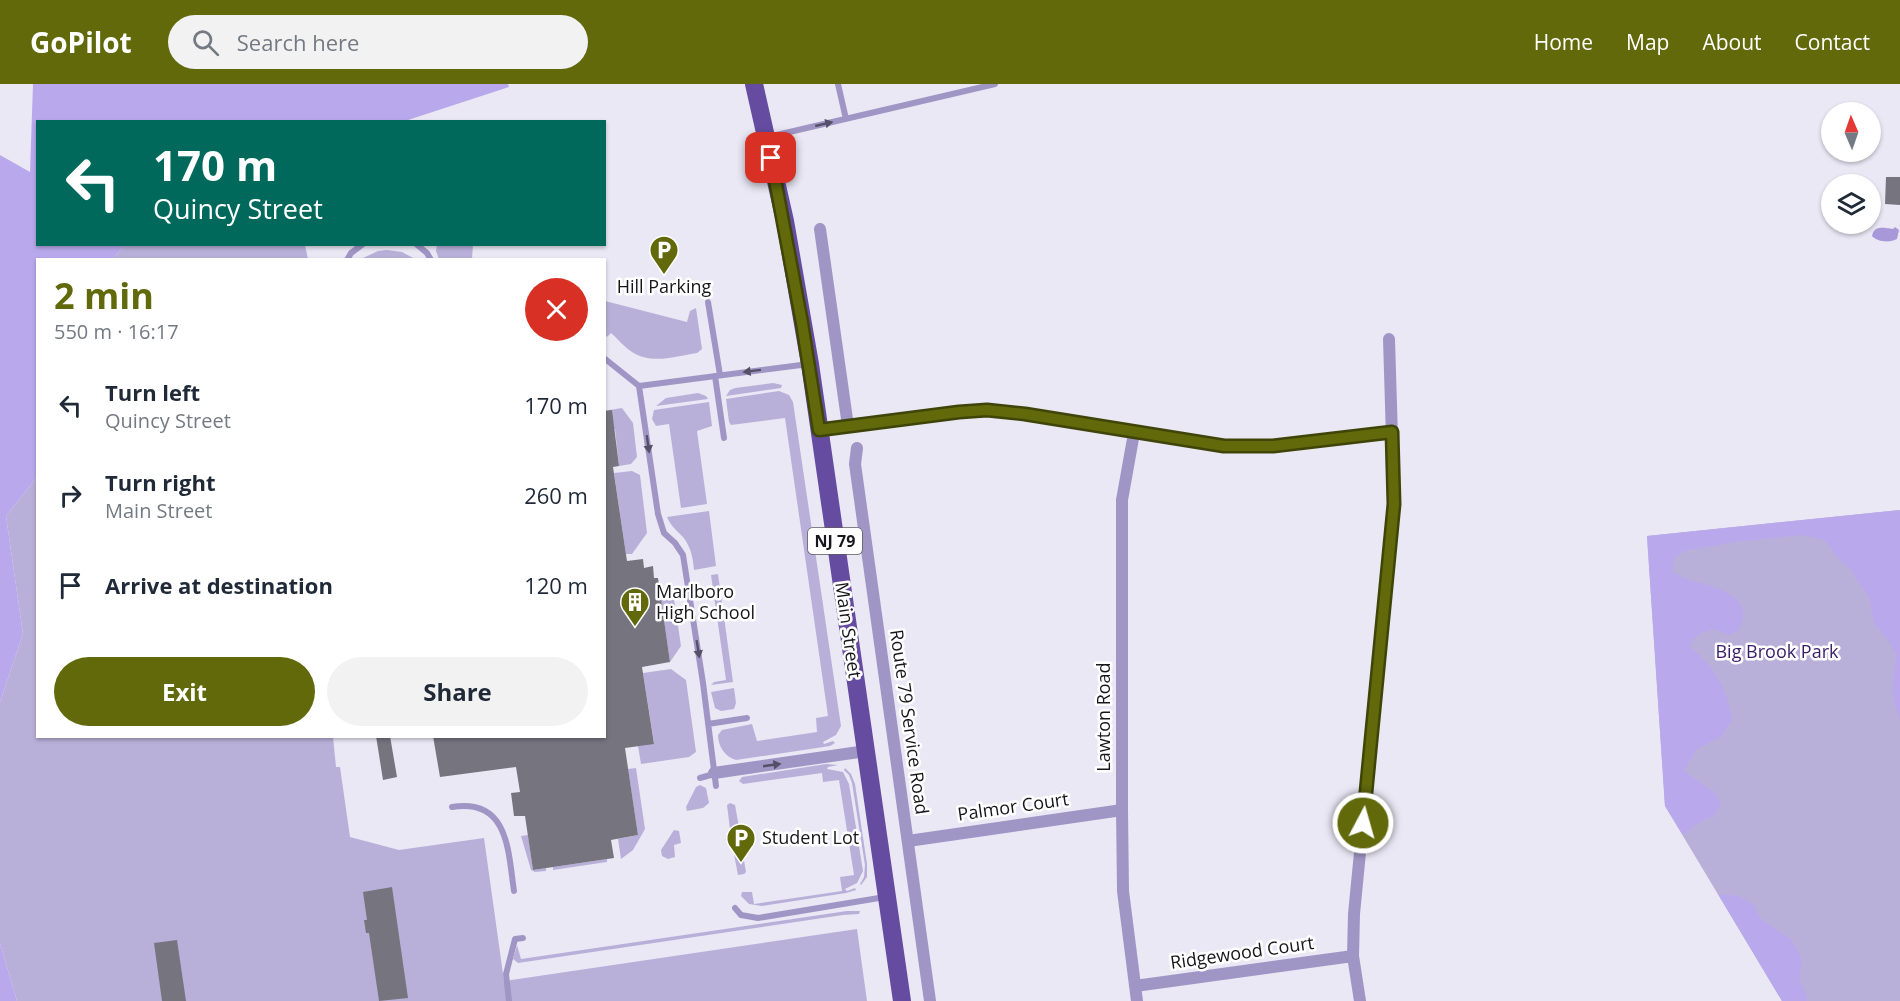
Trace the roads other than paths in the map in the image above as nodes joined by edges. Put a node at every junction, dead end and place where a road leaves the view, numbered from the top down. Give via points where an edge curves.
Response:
1 (754, 84) edge
2 (838, 84) edge
3 (995, 84) edge
4 (846, 119) junction
5 (767, 137) junction
6 (820, 229) dead end
7 (360, 246) edge
8 (418, 246) edge
9 (348, 258) edge
10 (430, 258) edge
11 (708, 302) dead end
12 (1389, 339) dead end
13 (606, 360) edge
14 (810, 364) junction
15 (717, 376) junction
16 (639, 386) junction
17 (848, 426) junction
18 (819, 430) junction
19 (1392, 432) junction
20 (1134, 433) junction
21 (724, 438) dead end
22 (857, 448) dead end
23 (747, 718) dead end
24 (708, 724) junction
25 (866, 751) junction
26 (700, 778) dead end
27 (715, 780) junction
28 (452, 807) dead end
29 (1122, 810) junction
30 (908, 841) junction
31 (514, 891) dead end
32 (887, 897) junction
33 (735, 908) dead end
34 (523, 938) dead end
35 (1353, 956) junction
36 (1135, 986) junction
37 (509, 1001) edge
38 (902, 1001) edge
39 (930, 1001) edge
40 (1137, 1001) edge
41 (1360, 1001) edge

1 - 5 main road, Main Street / NJ 79
2 - 4 lane
3 - 4 lane
5 -> 4 lane
5 - 14 main road, Main Street / NJ 79
6 - 17 street
7 - 9 lane
8 - 10 lane
11 - 15 lane
12 - 19 street
13 - 16 lane
14 -> 15 lane
14 - 18 main road, Main Street / NJ 79
15 - 16 lane
15 - 21 lane
16 -> 24 lane via 657,514 664,533 683,555
17 - 18 street
17 - 20 street via 987,410
18 - 25 main road, Main Street / NJ 79
19 - 20 street via 1249,447
19 - 35 street via 1394,504
20 - 29 street, Lawton Road via 1122,500
22 - 30 street, Route 79 Service Road via 855,464
23 - 24 lane
24 - 27 lane
27 -> 25 street
25 - 32 main road, Main Street / NJ 79
26 - 27 lane
28 - 31 lane via 468,805 499,822 507,843
29 - 30 street, Palmor Court
29 - 36 street, Lawton Road via 1123,891
30 - 39 street, Route 79 Service Road
32 - 33 lane via 758,918 741,915
32 - 38 main road, Main Street / NJ 79
34 - 37 lane via 515,939 506,974
35 - 36 street, Ridgewood Court
35 - 41 street
36 - 40 street, Lawton Road

